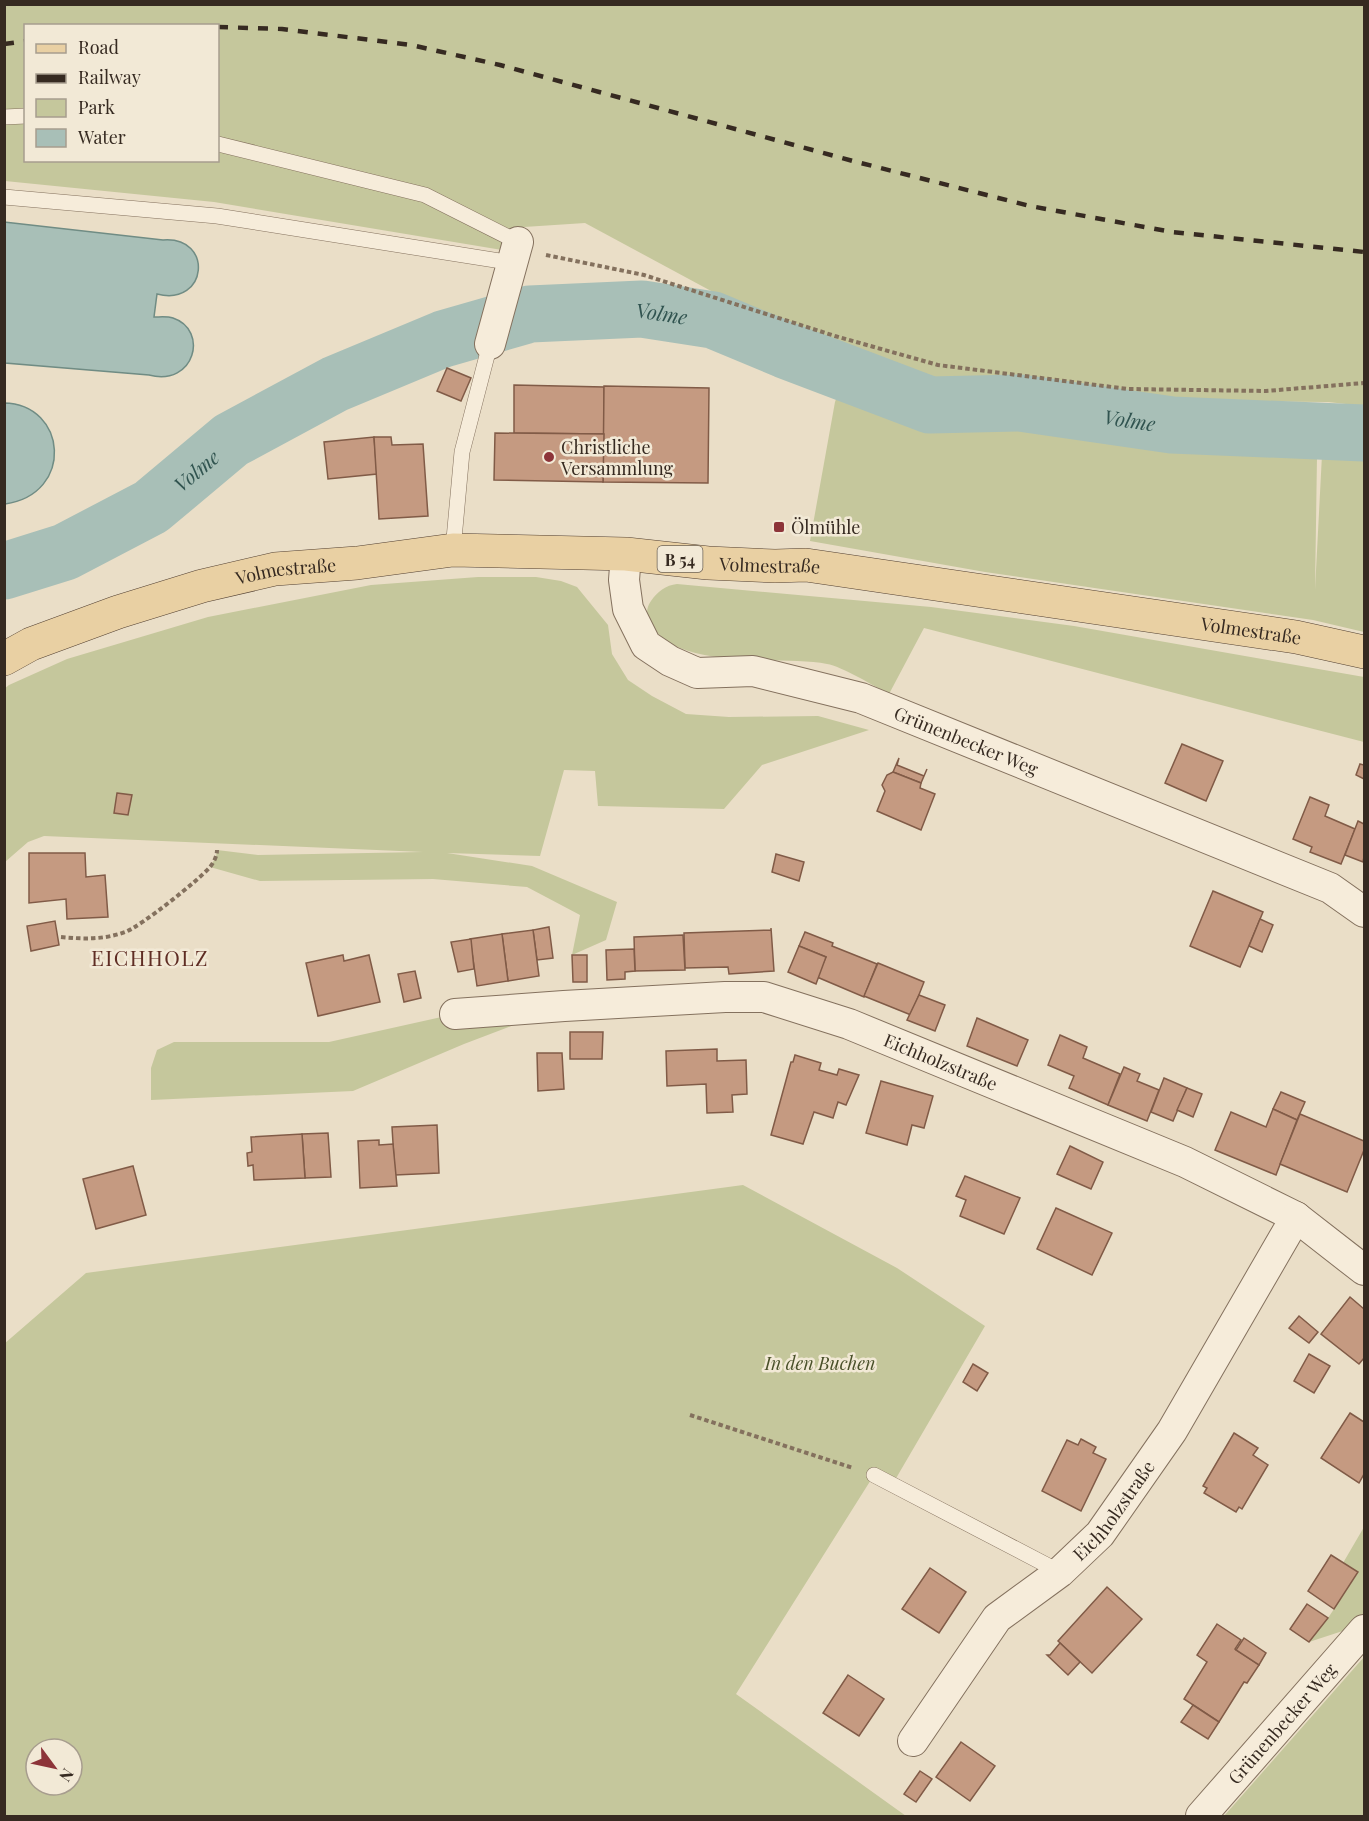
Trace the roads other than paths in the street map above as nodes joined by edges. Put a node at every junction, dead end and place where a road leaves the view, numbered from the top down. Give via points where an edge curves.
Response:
1 (24, 116) edge
2 (4, 117) edge
3 (219, 144) edge
4 (4, 196) edge
5 (513, 263) junction
6 (490, 344) joint
7 (453, 550) junction
8 (626, 554) junction
9 (1365, 652) edge
10 (4, 659) edge
11 (1365, 912) edge
12 (455, 1014) dead end
13 (1296, 1218) junction
14 (1365, 1270) edge
15 (874, 1475) road end
16 (1060, 1572) junction
17 (1365, 1630) edge
18 (913, 1741) dead end
19 (1201, 1816) edge

1 - 2 lane
3 - 5 lane via 425,195
4 - 5 lane via 217,216
5 - 6 street
6 - 7 lane via 462,452
7 - 8 main road, Volmestraße / B 54
7 - 10 main road, Volmestraße / B 54 via 275,569 213,584 118,612 31,644
8 - 9 main road, Volmestraße / B 54 via 806,565 1296,637
8 - 11 street, Grünenbecker Weg via 628,609 646,645 670,661 697,673 753,671 861,698 1330,888
12 - 13 street, Eichholzstraße via 764,997 849,1024 1175,1158
13 - 14 street, Eichholzstraße
13 - 16 street, Eichholzstraße via 1172,1431 1100,1533
15 - 16 lane
16 - 18 street, Eichholzstraße via 997,1618
17 - 19 street, Grünenbecker Weg

